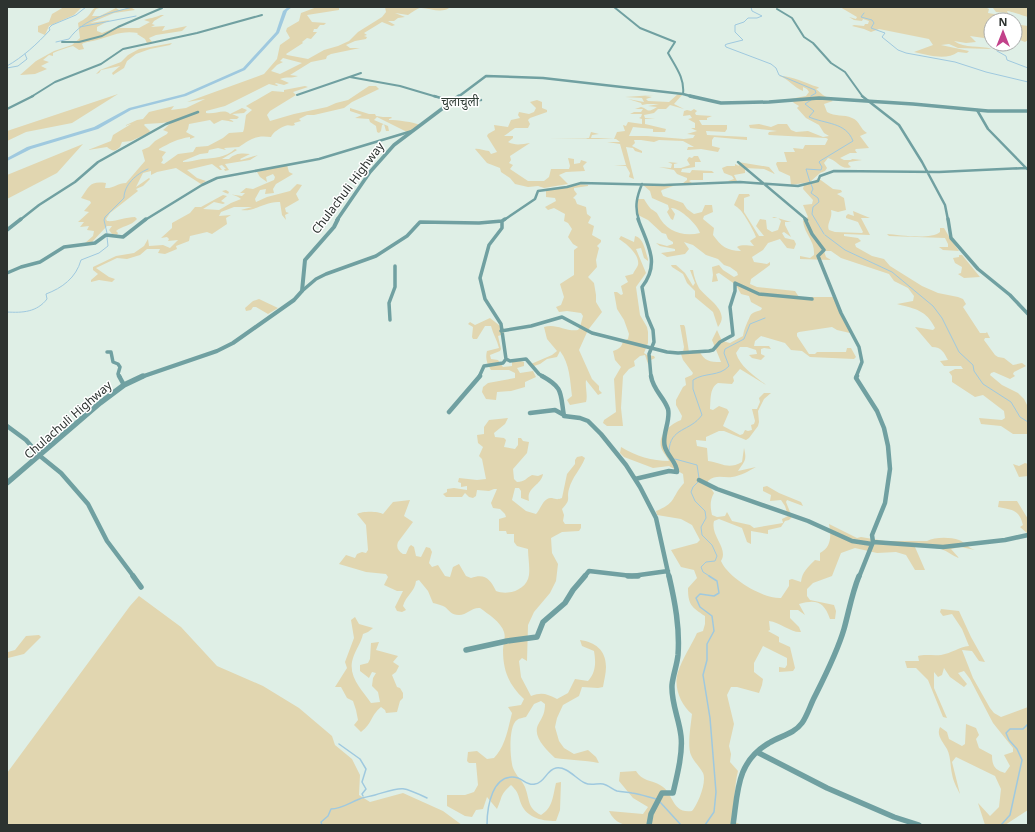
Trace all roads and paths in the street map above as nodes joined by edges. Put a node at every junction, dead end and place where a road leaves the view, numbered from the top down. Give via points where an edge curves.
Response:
1 (154, 7) edge
2 (163, 7) edge
3 (614, 7) edge
4 (777, 9) dead end
5 (262, 15) dead end
6 (62, 42) dead end
7 (361, 73) dead end
8 (350, 77) junction
9 (683, 94) junction
10 (297, 95) dead end
11 (481, 100) dead end
12 (451, 101) junction
13 (869, 101) junction
14 (7, 110) edge
15 (977, 110) junction
16 (1028, 111) edge
17 (198, 112) dead end
18 (413, 131) junction
19 (738, 162) dead end
20 (1027, 169) edge
21 (928, 172) junction
22 (763, 183) junction
23 (642, 184) junction
24 (502, 221) junction
25 (7, 230) edge
26 (395, 266) dead end
27 (7, 273) edge
28 (302, 291) junction
29 (812, 299) dead end
30 (1028, 314) edge
31 (390, 320) dead end
32 (502, 331) junction
33 (653, 348) junction
34 (107, 352) dead end
35 (506, 359) junction
36 (124, 385) junction
37 (448, 412) dead end
38 (530, 413) dead end
39 (564, 416) junction
40 (7, 426) edge
41 (40, 456) junction
42 (635, 479) junction
43 (699, 480) dead end
44 (7, 483) edge
45 (1028, 535) edge
46 (872, 543) junction
47 (668, 571) junction
48 (141, 587) dead end
49 (466, 650) dead end
50 (757, 752) junction
51 (649, 825) edge
52 (733, 825) edge
53 (919, 825) edge

1 - 2 street
2 - 6 street via 102,36 79,42
3 - 9 street via 640,28 675,42 668,53 682,79
4 - 13 street via 792,18 804,37 831,63 845,72
5 - 14 street via 202,32 123,49 101,64 55,82
7 - 8 street
8 - 10 street
8 - 12 street via 400,86
9 - 12 street, Chulachuli Highway via 543,78 490,75
9 - 13 street, Chulachuli Highway via 721,103 810,98
11 - 12 street
12 - 18 street, Chulachuli Highway
13 - 15 street, Chulachuli Highway
13 - 21 street via 899,126
15 - 16 street, Chulachuli Highway
15 - 20 street via 988,129
17 - 25 street via 166,124 98,162 75,182 38,205
18 - 27 street via 319,159 217,178 152,214 123,237 106,235 95,244 64,247 40,262
18 - 28 street, Chulachuli Highway via 394,144 384,155 334,227 305,260
19 - 22 street
20 - 21 street
21 - 22 street via 834,171 823,174 818,181 803,186
21 - 30 street via 945,204 951,238 978,269
22 - 23 street
22 - 46 street via 807,220 812,234 824,250 818,256 840,313 855,338 861,356 862,362 856,378 885,431 890,476 886,499
23 - 24 street via 581,183 541,190 535,199
23 - 33 street via 636,198 636,206 652,257 651,278 642,287 647,316 653,330
24 - 28 street via 420,222 407,236 376,256 326,274
24 - 32 street via 502,228 489,244 480,278 485,299 501,324
26 - 31 street via 395,288 389,303
28 - 36 street, Chulachuli Highway via 294,300 233,343
29 - 33 street via 759,294 735,283 730,307 733,335 720,342 713,350 678,353
32 - 33 street via 562,317 592,334
32 - 35 street
33 - 42 street via 648,359 652,384 668,410 664,446 677,466 677,472 668,471
34 - 36 street via 111,352 113,362 120,367 118,374
35 - 37 street via 503,363 484,366 470,389
35 - 39 street via 526,359 539,374 555,383 559,388
36 - 41 street, Chulachuli Highway
38 - 39 street via 555,410
39 - 42 street via 588,421
40 - 41 street via 26,440
41 - 44 street, Chulachuli Highway
41 - 48 street via 61,473 88,504 107,541
42 - 47 street via 656,518
43 - 46 street via 717,489 808,521 852,541
45 - 46 street via 943,547
46 - 50 street via 854,588 844,629 830,665 802,723 790,734 769,743
47 - 49 street via 649,576 589,571 565,603 543,622 537,637
47 - 51 street via 678,626 678,655 672,684 680,736 678,774 673,793 662,793 651,814
50 - 52 street via 745,765 740,776
50 - 53 street via 836,794 898,820

